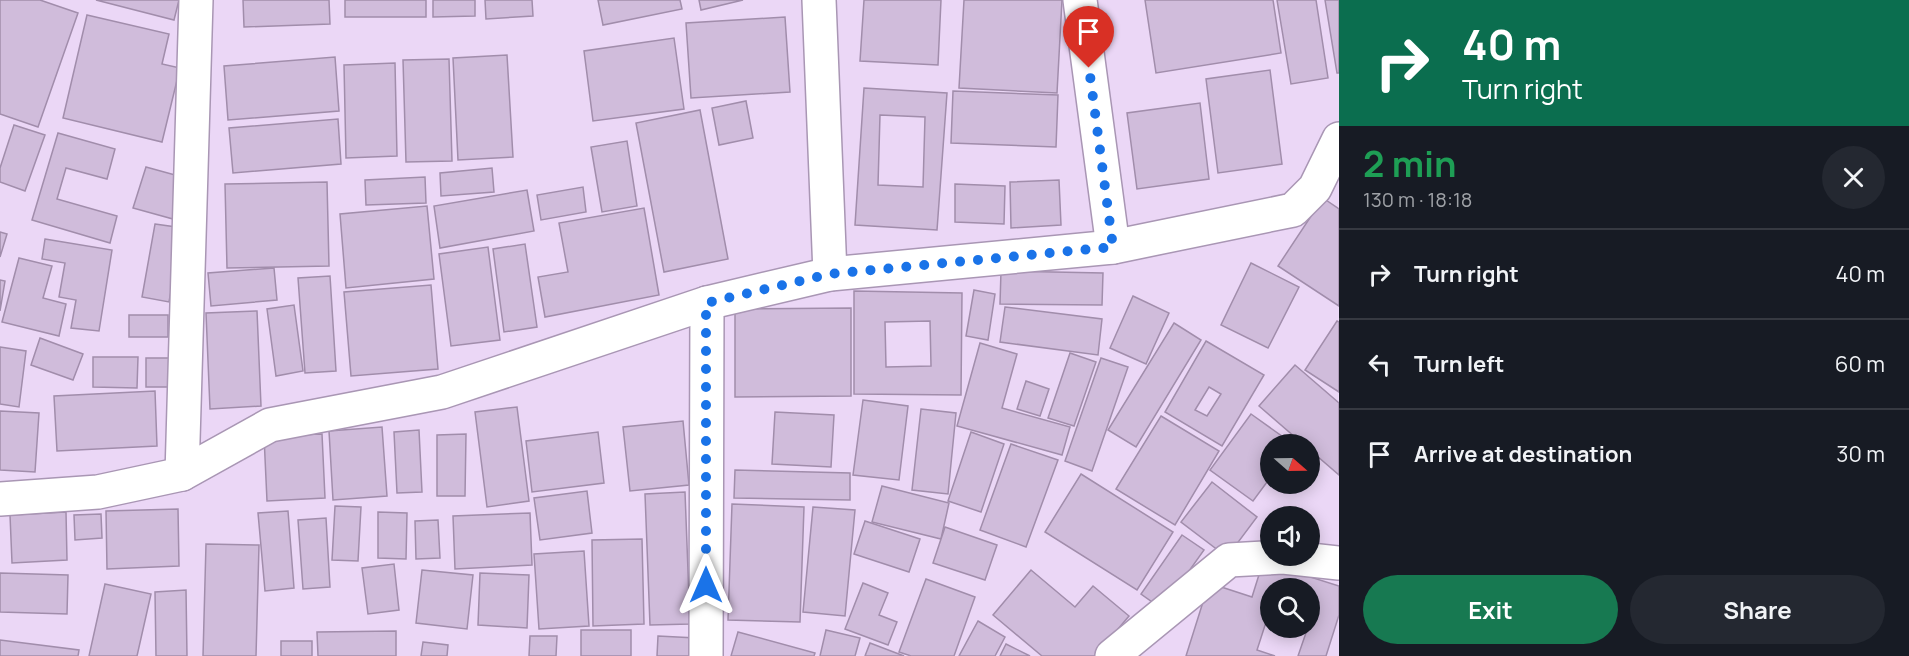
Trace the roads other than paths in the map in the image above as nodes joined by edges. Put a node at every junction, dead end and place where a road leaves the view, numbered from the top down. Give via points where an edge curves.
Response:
1 (196, 0) edge
2 (819, 0) edge
3 (1080, 0) edge
4 (1339, 139) edge
5 (1113, 247) junction
6 (830, 274) junction
7 (706, 303) junction
8 (182, 474) junction
9 (0, 499) edge
10 (1339, 563) edge
11 (706, 656) edge
12 (1112, 656) edge

1 - 8 street
2 - 6 street
3 - 5 street
4 - 5 street via 1315,188 1293,210
5 - 6 street
6 - 7 street
7 - 8 street via 442,392 270,425
7 - 11 street
8 - 9 street via 98,492
10 - 12 street via 1282,557 1229,560

